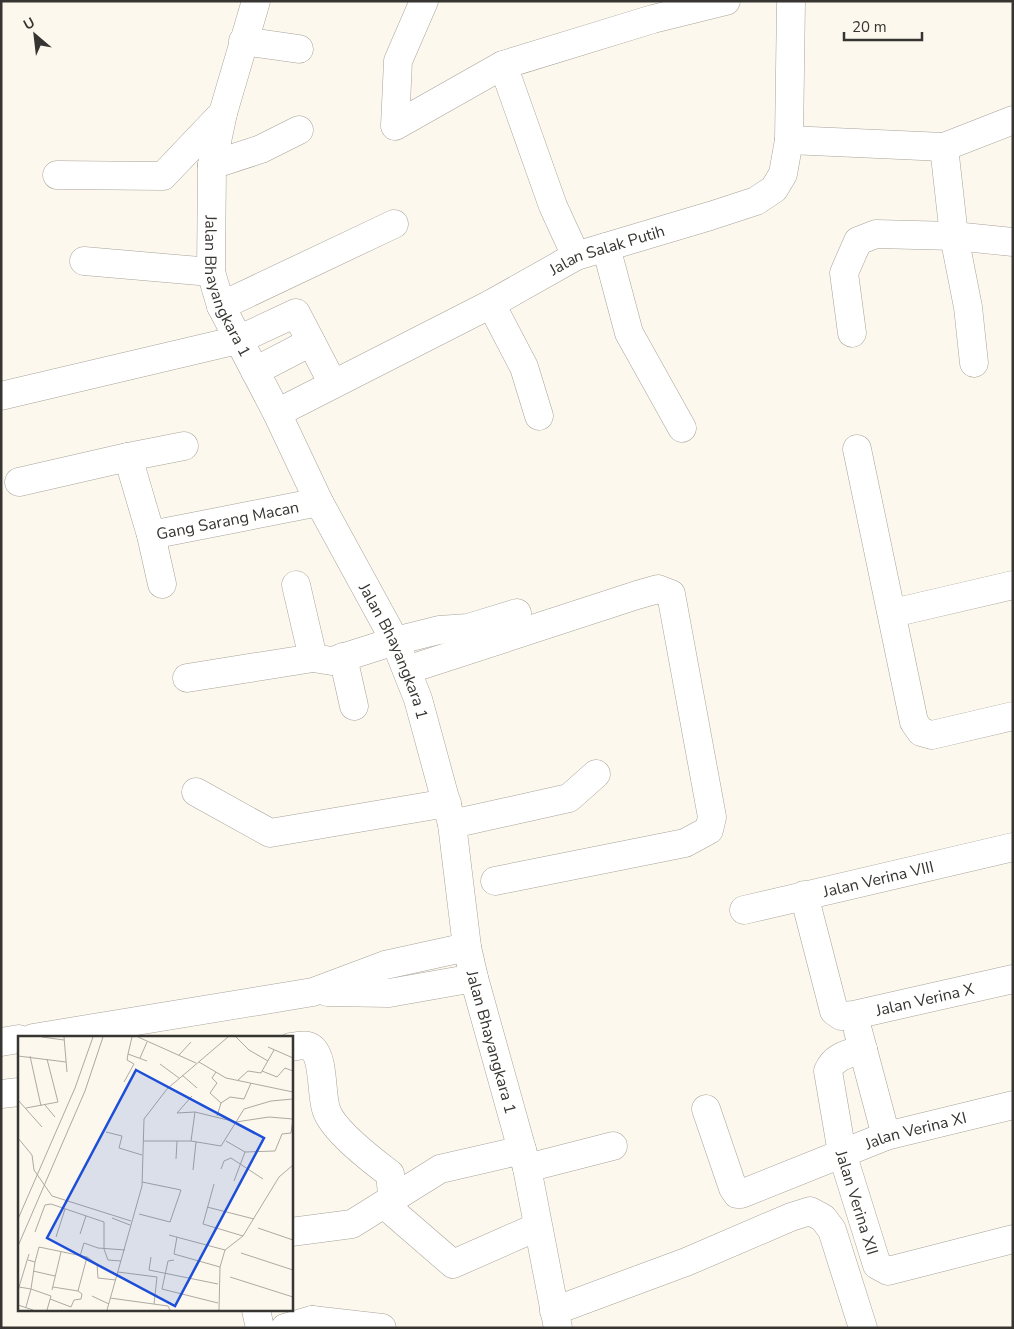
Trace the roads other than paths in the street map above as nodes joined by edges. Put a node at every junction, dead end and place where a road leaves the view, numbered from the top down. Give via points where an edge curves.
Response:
1 (256, 1) edge
2 (424, 1) edge
3 (726, 1) edge
4 (791, 1) edge
5 (651, 10) edge
6 (243, 41) junction
7 (299, 49) dead end
8 (503, 65) junction
9 (223, 113) junction
10 (1013, 120) edge
11 (299, 130) dead end
12 (790, 140) junction
13 (944, 147) junction
14 (212, 165) junction
15 (57, 175) dead end
16 (394, 224) dead end
17 (954, 236) junction
18 (1013, 242) edge
19 (606, 247) junction
20 (576, 256) junction
21 (84, 261) dead end
22 (211, 272) junction
23 (491, 304) junction
24 (221, 306) junction
25 (852, 332) dead end
26 (238, 340) junction
27 (311, 342) junction
28 (974, 363) dead end
29 (255, 371) junction
30 (334, 384) junction
31 (1, 396) edge
32 (277, 412) junction
33 (538, 416) dead end
34 (682, 428) dead end
35 (184, 446) dead end
36 (858, 449) dead end
37 (128, 457) junction
38 (18, 482) dead end
39 (319, 502) junction
40 (151, 535) junction
41 (162, 584) dead end
42 (296, 585) dead end
43 (1013, 585) edge
44 (517, 613) dead end
45 (893, 613) junction
46 (395, 641) junction
47 (344, 657) junction
48 (312, 658) junction
49 (407, 670) junction
50 (187, 678) dead end
51 (354, 706) dead end
52 (1013, 716) edge
53 (596, 774) dead end
54 (196, 792) dead end
55 (449, 814) junction
56 (1013, 847) edge
57 (495, 880) dead end
58 (804, 895) junction
59 (744, 910) dead end
60 (467, 947) junction
61 (474, 978) junction
62 (1013, 979) edge
63 (313, 992) junction
64 (845, 1015) junction
65 (45, 1036) edge
66 (18, 1040) edge
67 (1, 1042) edge
68 (292, 1047) edge
69 (863, 1049) junction
70 (18, 1092) edge
71 (1, 1094) edge
72 (1013, 1104) edge
73 (706, 1109) dead end
74 (886, 1136) junction
75 (613, 1146) dead end
76 (842, 1153) junction
77 (524, 1159) junction
78 (393, 1198) junction
79 (537, 1227) junction
80 (292, 1232) edge
81 (1013, 1239) edge
82 (256, 1312) edge
83 (556, 1319) edge
84 (313, 1324) edge
85 (260, 1328) edge
86 (285, 1328) edge
87 (382, 1328) edge
88 (863, 1328) edge

1 - 6 street, Jalan Bhayangkara 1
2 - 8 street via 398,61 395,126
3 - 5 street
4 - 12 street, Jalan Salak Putih
5 - 8 street
6 - 7 street
6 - 9 street, Jalan Bhayangkara 1
8 - 20 street via 553,206
9 - 14 street, Jalan Bhayangkara 1
9 - 15 street via 163,176
10 - 13 street
11 - 14 street via 261,149
12 - 13 street
12 - 19 street, Jalan Salak Putih via 783,174 774,189 756,201
13 - 17 street
14 - 22 street, Jalan Bhayangkara 1
16 - 24 street
17 - 18 street
17 - 25 street via 876,234 858,241 844,273
17 - 28 street via 968,307
19 - 20 street, Jalan Salak Putih
19 - 34 street via 629,333
20 - 23 street, Jalan Salak Putih
21 - 22 street
22 - 24 street, Jalan Bhayangkara 1
23 - 30 street, Jalan Salak Putih
23 - 33 street via 524,367
24 - 26 street, Jalan Bhayangkara 1
26 - 27 street via 296,313
26 - 29 street, Jalan Bhayangkara 1
26 - 31 street
27 - 29 street
27 - 30 street
29 - 32 street, Jalan Bhayangkara 1
30 - 32 street, Jalan Salak Putih
32 - 39 street, Jalan Bhayangkara 1
35 - 37 street
36 - 45 street
37 - 38 street
37 - 40 street, Gang Sarang Macan
39 - 40 street, Gang Sarang Macan
39 - 46 street, Jalan Bhayangkara 1
40 - 41 street
42 - 48 street
43 - 45 street
44 - 46 street via 468,628 439,630
45 - 52 street via 914,722 921,732 932,735
46 - 47 street
46 - 49 street, Jalan Bhayangkara 1
47 - 48 street via 332,661
47 - 51 street
48 - 50 street
49 - 55 street, Jalan Bhayangkara 1
49 - 57 street via 637,595 658,589 671,594 712,817 709,830 685,843
53 - 55 street via 569,798
54 - 55 street via 270,833
55 - 60 street, Jalan Bhayangkara 1
56 - 58 street, Jalan Verina VIII
58 - 59 street, Jalan Verina VIII
58 - 64 street
60 - 61 street, Jalan Bhayangkara 1
60 - 63 street via 385,965
61 - 63 street via 389,993
61 - 77 street, Jalan Bhayangkara 1
62 - 64 street, Jalan Verina X
63 - 65 street
64 - 69 street
66 - 67 street
68 - 78 street via 306,1044 313,1048 318,1057 326,1111 353,1145 390,1174
69 - 74 street
69 - 76 street, Jalan Verina XII via 831,1062 828,1071
70 - 71 street
72 - 74 street, Jalan Verina XI
73 - 76 street, Jalan Verina XI via 737,1194
74 - 76 street, Jalan Verina XI
75 - 77 street
76 - 81 street, Jalan Verina XII via 875,1262 880,1268 888,1271
77 - 78 street via 440,1169
77 - 79 street, Jalan Bhayangkara 1
78 - 79 street via 394,1213 453,1264
78 - 80 street via 352,1224
79 - 83 street, Jalan Bhayangkara 1
82 - 85 street
83 - 88 street via 810,1211 823,1218 832,1230
84 - 86 street
84 - 87 street

